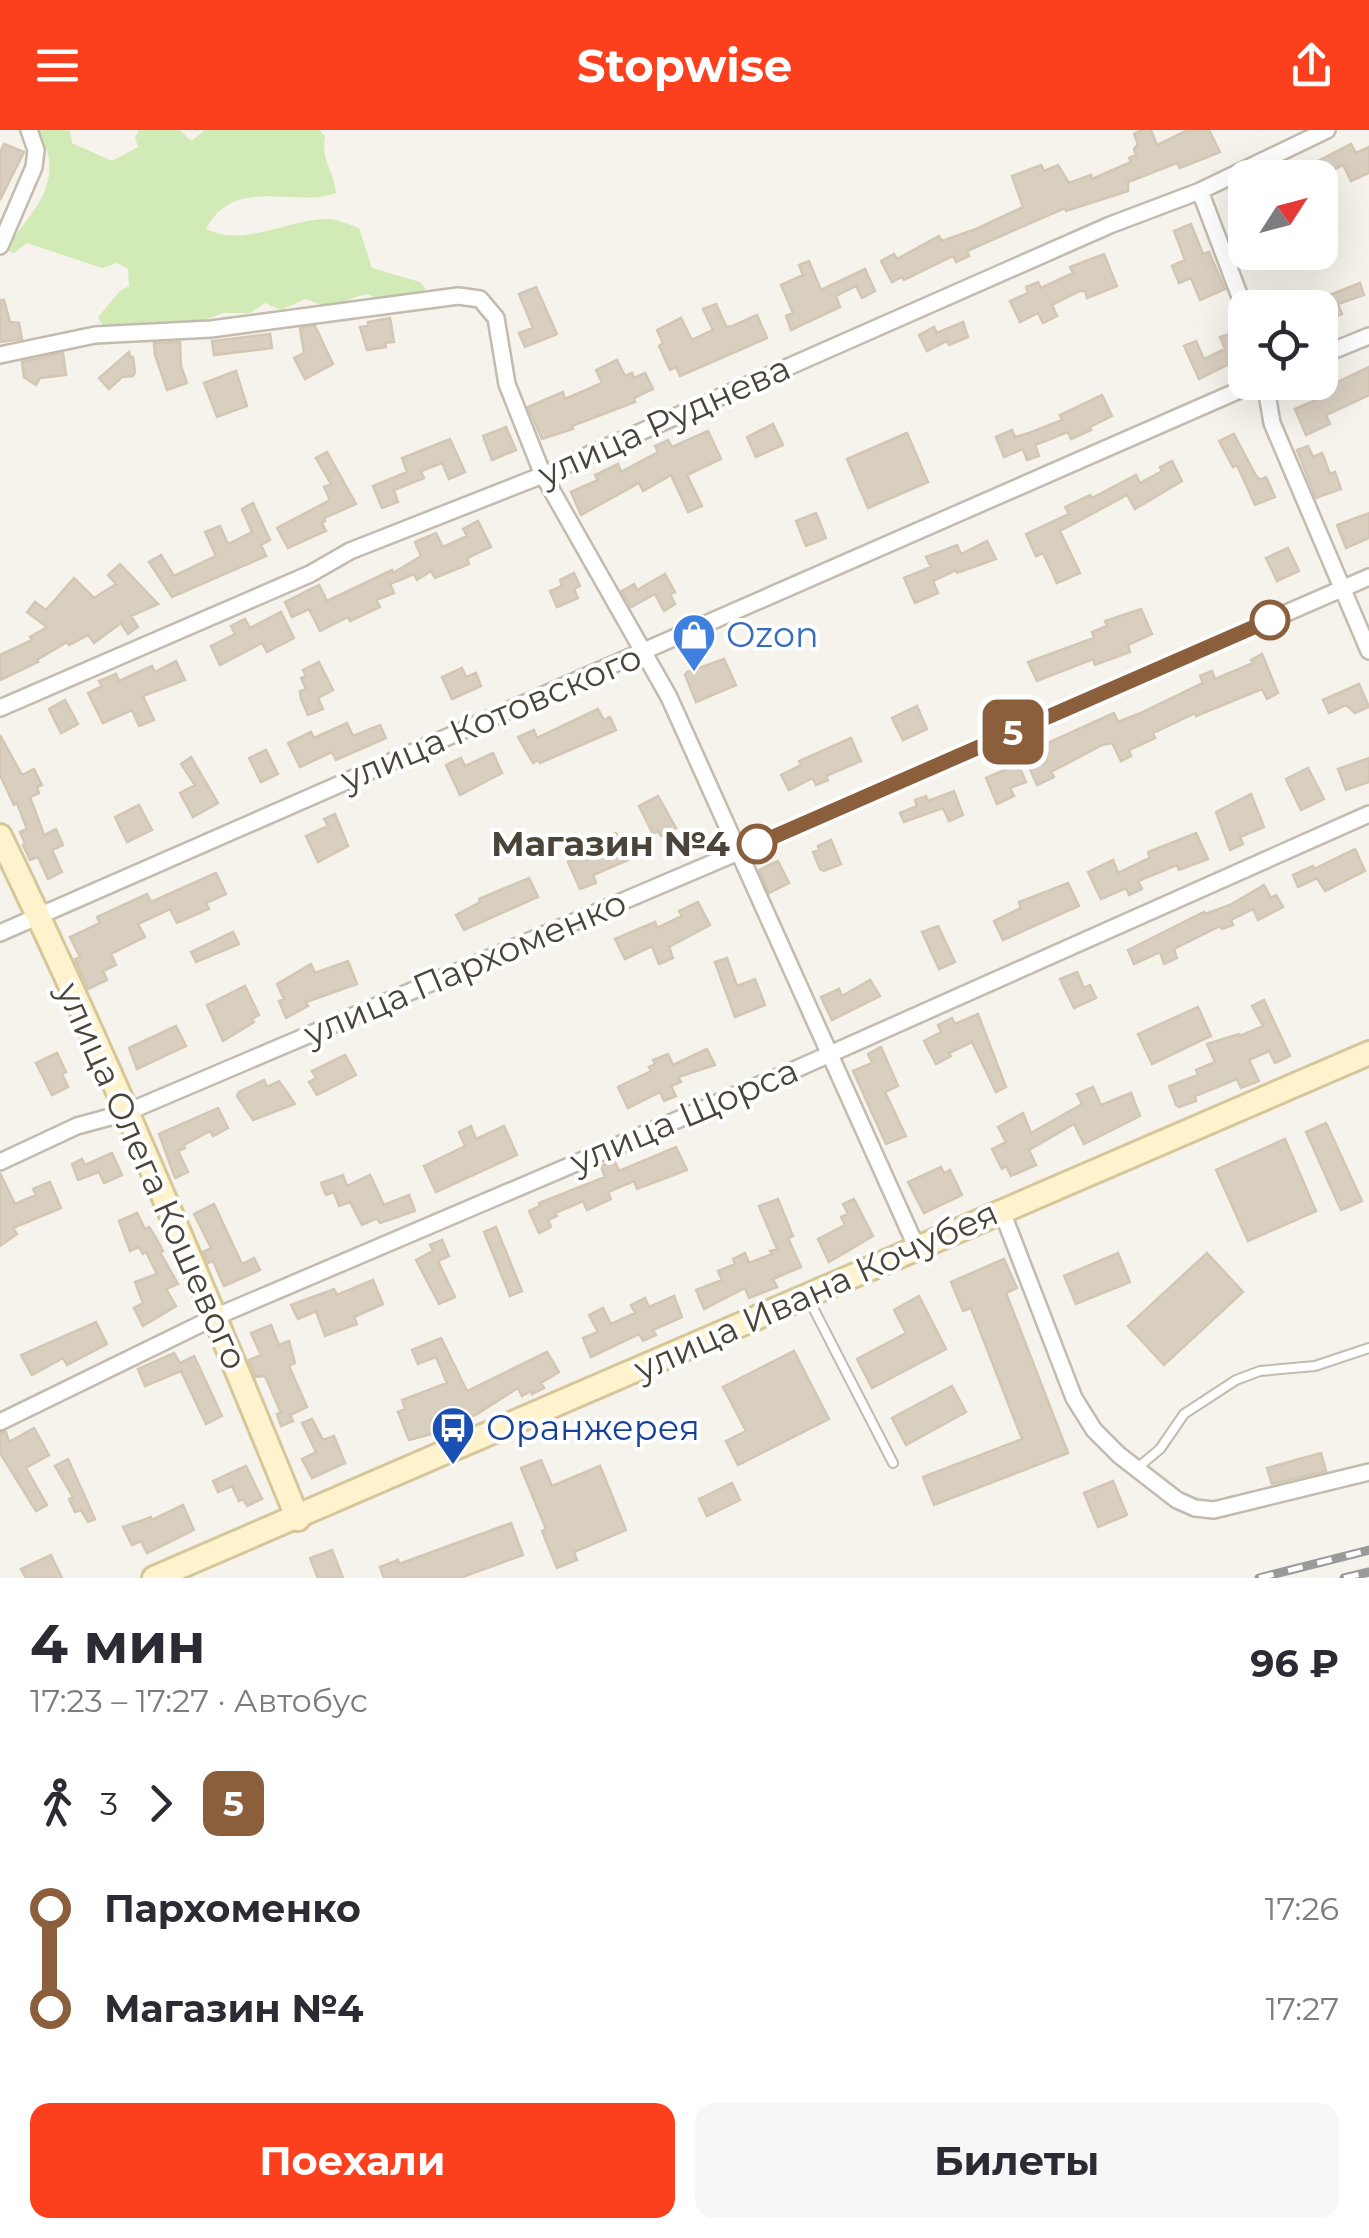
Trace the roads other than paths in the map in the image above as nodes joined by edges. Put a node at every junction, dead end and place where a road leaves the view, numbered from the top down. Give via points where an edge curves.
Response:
1 (29, 130) edge
2 (1327, 130) edge
3 (1200, 191) junction
4 (0, 246) edge
5 (1237, 290) edge
6 (1369, 336) edge
7 (1338, 349) edge
8 (0, 355) edge
9 (1228, 396) edge
10 (1266, 400) edge
11 (544, 475) junction
12 (1369, 577) edge
13 (1341, 589) junction
14 (1369, 651) edge
15 (645, 652) junction
16 (0, 708) edge
17 (1369, 814) edge
18 (0, 836) edge
19 (736, 853) junction
20 (38, 915) junction
21 (0, 932) edge
22 (1369, 1053) edge
23 (828, 1054) junction
24 (125, 1113) junction
25 (0, 1162) edge
26 (1001, 1210) junction
27 (916, 1246) junction
28 (806, 1294) junction
29 (215, 1317) junction
30 (1369, 1348) edge
31 (0, 1422) edge
32 (892, 1463) dead end
33 (1136, 1469) junction
34 (1369, 1472) edge
35 (298, 1518) junction
36 (154, 1578) edge

1 - 4 street via 34,167
2 - 3 street, улица Руднева
3 - 5 street
3 - 11 street, улица Руднева
6 - 7 street
8 - 11 street via 96,336 475,297 498,325 507,384
9 - 15 street, улица Котовского
10 - 13 street
11 - 15 street
11 - 16 street, улица Руднева via 350,551
12 - 13 street, улица Пархоменко
13 - 14 street
13 - 19 street, улица Пархоменко
15 - 19 street
15 - 20 street, улица Котовского
17 - 23 street, улица Щорса
18 - 20 street, улица Олега Кошевого
19 - 23 street
19 - 24 street, улица Пархоменко
20 - 21 street, улица Котовского
20 - 24 street, улица Олега Кошевого
22 - 26 street, улица Ивана Кочубея
23 - 27 street
23 - 29 street, улица Щорса
24 - 25 street, улица Пархоменко via 77,1126
24 - 29 street, улица Олега Кошевого
26 - 27 street, улица Ивана Кочубея
26 - 33 street via 1080,1408
27 - 28 street, улица Ивана Кочубея
28 - 32 lane
28 - 35 street, улица Ивана Кочубея
29 - 31 street, улица Щорса
29 - 35 street, улица Олега Кошевого
30 - 33 lane via 1236,1380 1184,1414
33 - 34 street via 1177,1500 1205,1510
35 - 36 street, улица Ивана Кочубея

